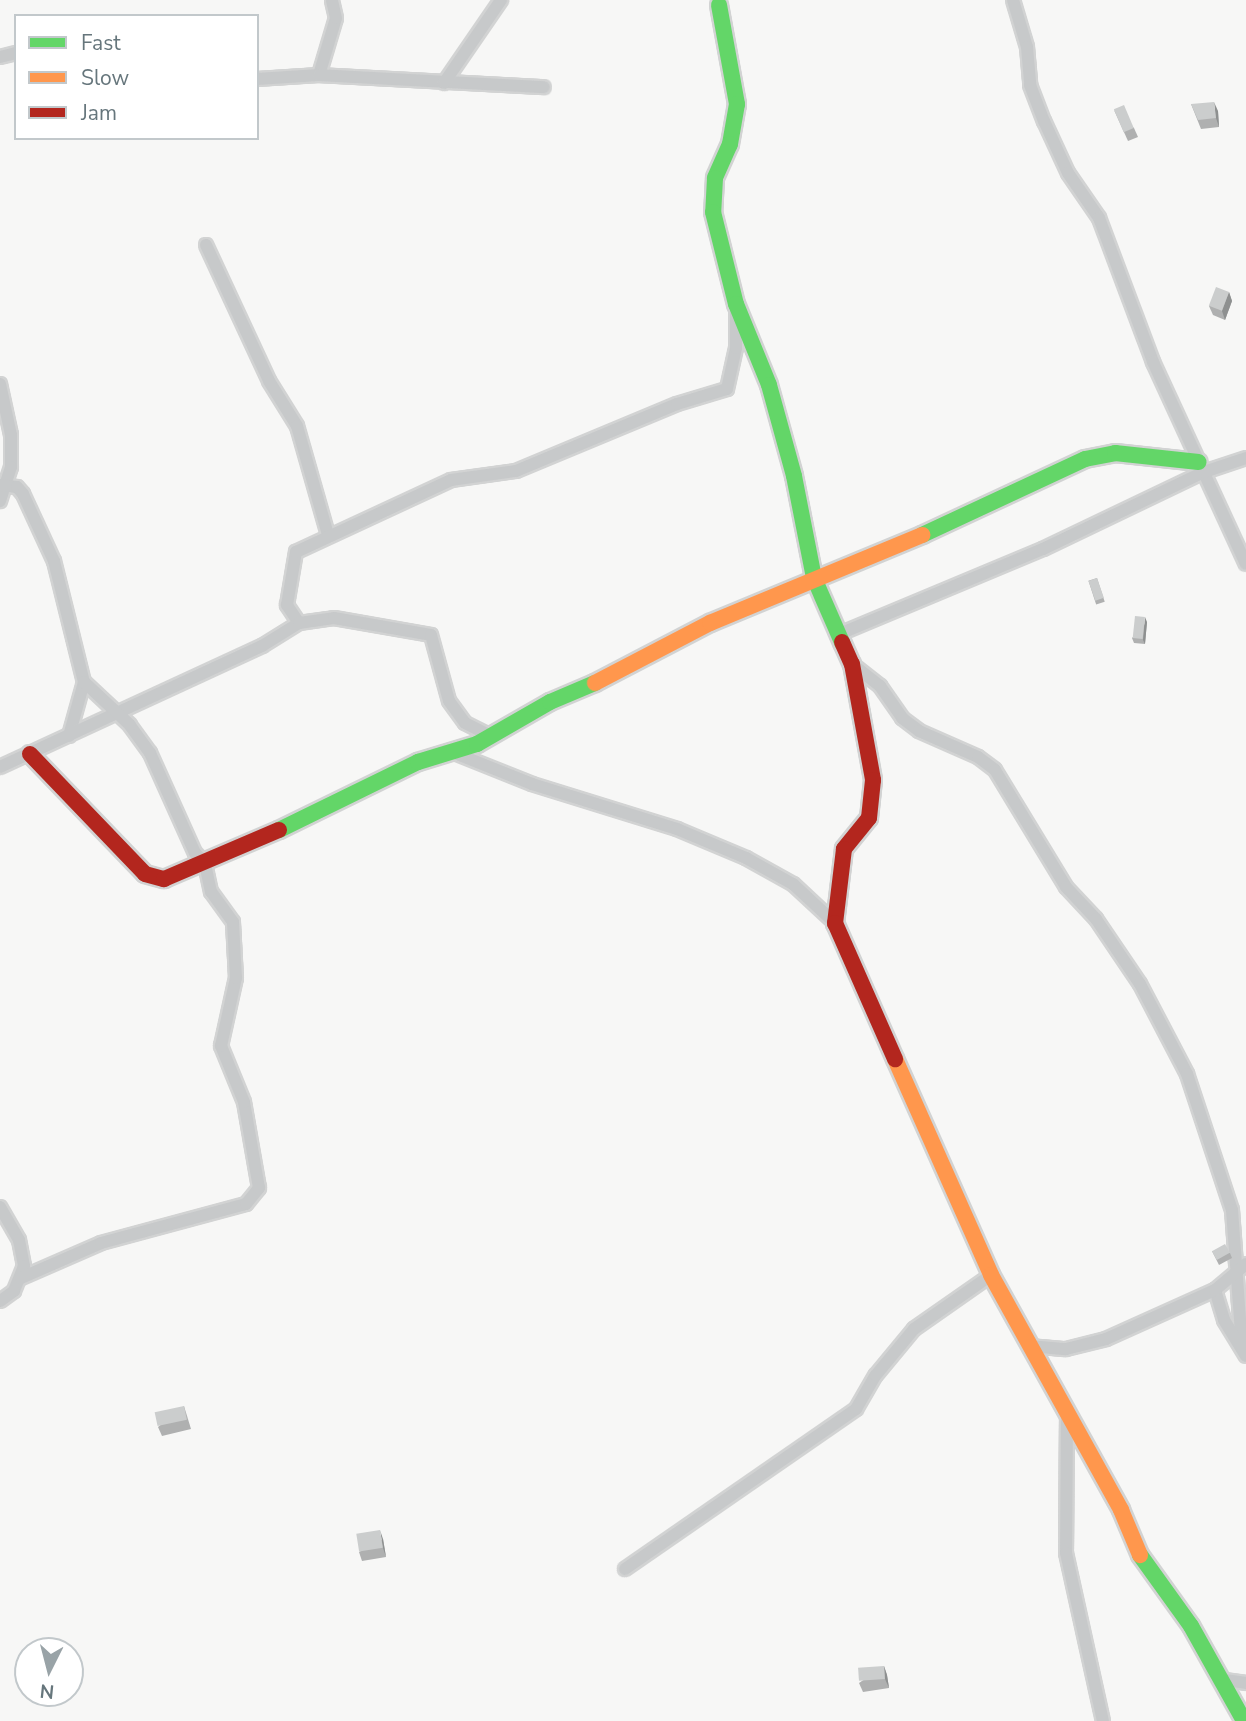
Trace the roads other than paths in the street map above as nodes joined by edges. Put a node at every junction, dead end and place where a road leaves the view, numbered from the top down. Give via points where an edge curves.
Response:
1 (332, 0) edge
2 (501, 0) edge
3 (1013, 0) edge
4 (719, 5) dead end
5 (319, 75) junction
6 (259, 79) edge
7 (444, 83) junction
8 (544, 87) dead end
9 (206, 245) dead end
10 (736, 304) junction
11 (0, 384) edge
12 (1246, 458) edge
13 (1201, 467) junction
14 (3, 485) edge
15 (0, 501) edge
16 (328, 535) junction
17 (1246, 564) edge
18 (814, 578) junction
19 (299, 623) junction
20 (837, 635) junction
21 (852, 664) junction
22 (84, 682) junction
23 (119, 714) junction
24 (69, 736) junction
25 (490, 736) junction
26 (452, 752) junction
27 (30, 754) junction
28 (0, 767) edge
29 (205, 863) junction
30 (835, 923) junction
31 (0, 1207) edge
32 (1241, 1268) edge
33 (991, 1275) junction
34 (21, 1278) junction
35 (1215, 1290) junction
36 (0, 1301) edge
37 (1029, 1346) junction
38 (1244, 1350) edge
39 (1067, 1412) junction
40 (625, 1569) dead end
41 (1225, 1680) junction
42 (1246, 1683) edge
43 (1103, 1721) edge
44 (1244, 1721) edge

1 - 5 street via 336,18
2 - 7 street
3 - 13 street via 1027,47 1030,85 1044,121 1068,173 1099,218 1153,362
4 - 10 street via 737,104 730,144 715,178 713,212
5 - 6 street
5 - 7 street
7 - 8 street
9 - 16 street via 269,381 297,426
10 - 16 street via 736,348 727,389 677,404 516,471 452,480
10 - 18 street via 769,385 794,476
11 - 14 street via 11,435
12 - 13 street
13 - 17 street
13 - 18 street via 1115,453 1085,459 977,512
13 - 20 street via 1043,549
14 - 15 street
14 - 22 street via 23,494 54,561
16 - 19 street via 296,552 291,563 287,605
18 - 20 street
18 - 25 street via 710,623
19 - 23 street via 262,646
19 - 25 street via 358,620 431,635 449,701 465,723
20 - 21 street
21 - 30 street via 866,726 873,800 869,818 844,849
21 - 32 street via 880,686 902,718 919,731 978,757 995,770 1066,887 1096,919 1140,985 1187,1074 1232,1210
22 - 23 street
22 - 24 street
23 - 24 street
23 - 29 street via 150,753 195,853
24 - 27 street
25 - 26 street
26 - 29 street via 406,768
26 - 30 street via 533,784 677,829 746,858 793,884
27 - 28 street
27 - 29 street via 102,836 145,874 164,879
29 - 34 street via 211,891 233,922 236,978 221,1046 244,1102 259,1188 246,1204 101,1243
30 - 33 street
31 - 34 street via 19,1240 24,1266
32 - 35 street
32 - 38 street
33 - 37 street
33 - 40 street via 914,1329 876,1375 856,1409
34 - 36 street
35 - 37 street via 1106,1339 1066,1349
35 - 38 street via 1224,1320
37 - 39 street
39 - 41 street via 1121,1510 1135,1548
39 - 43 street via 1066,1553
41 - 42 street
41 - 44 street

